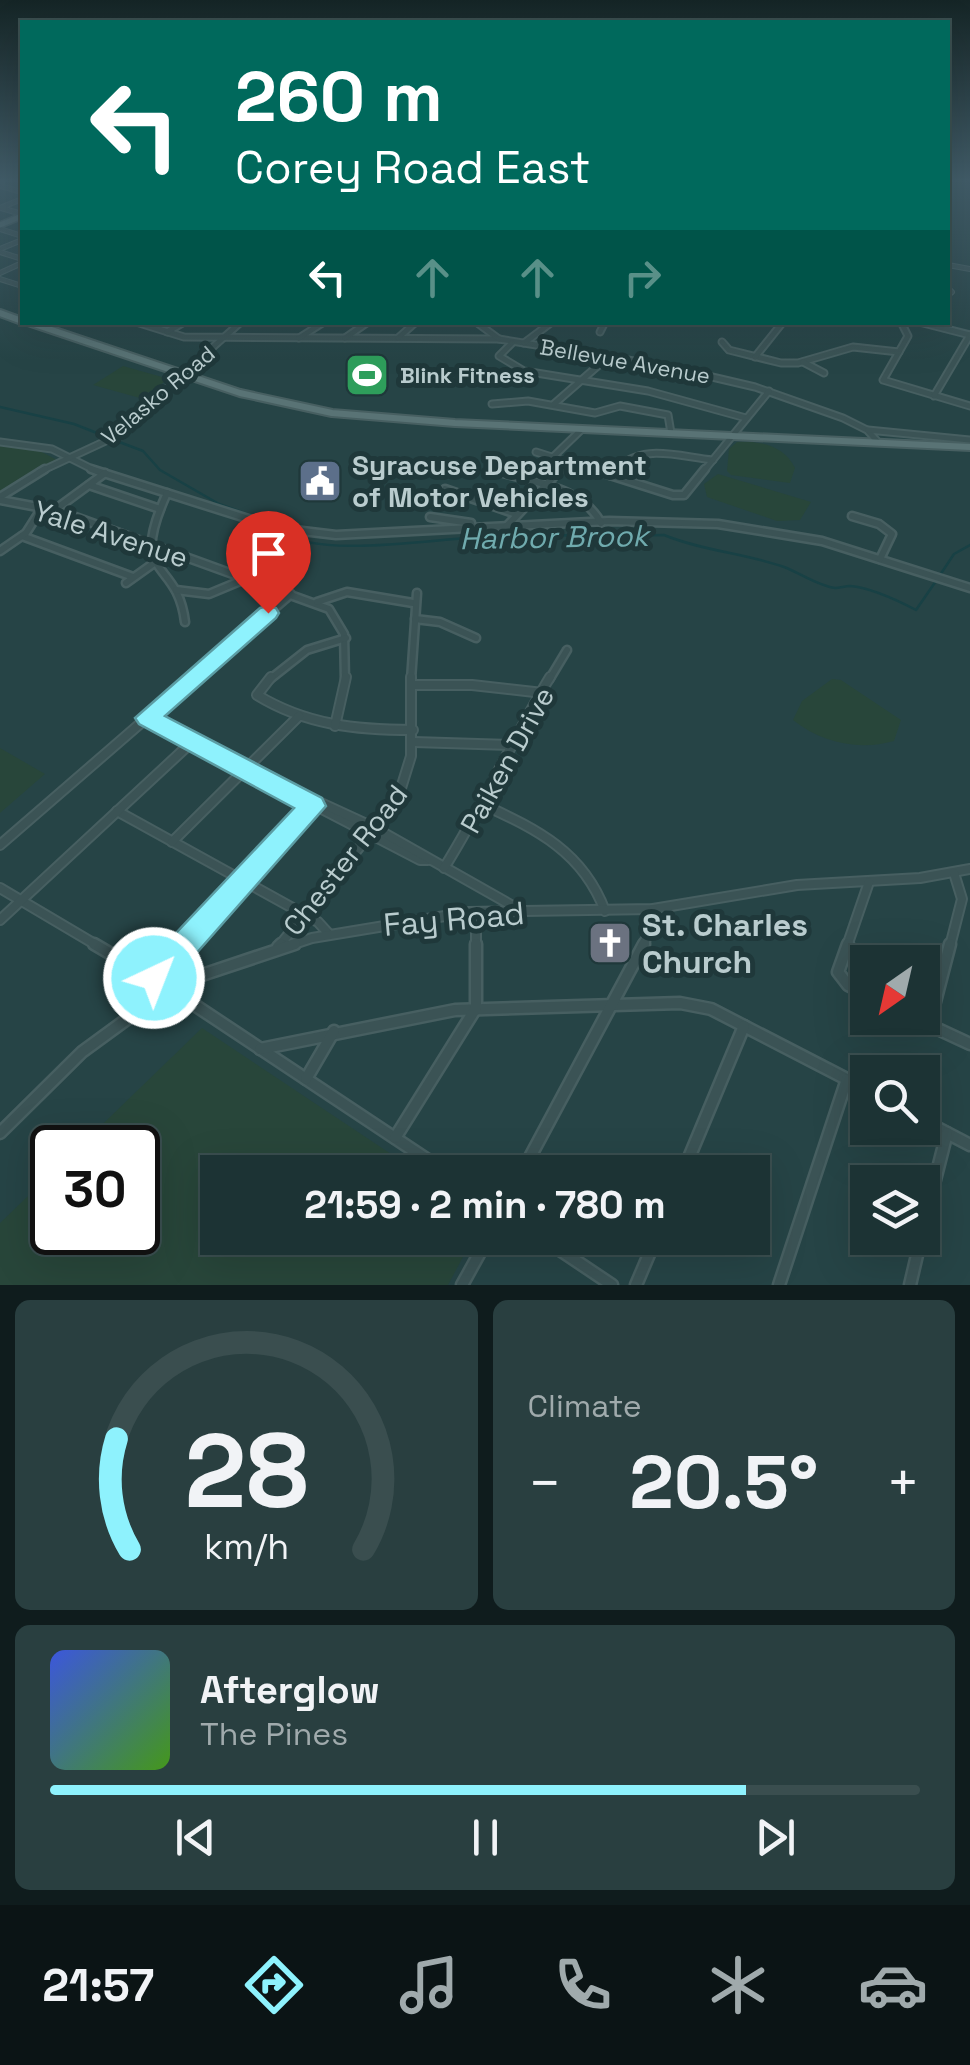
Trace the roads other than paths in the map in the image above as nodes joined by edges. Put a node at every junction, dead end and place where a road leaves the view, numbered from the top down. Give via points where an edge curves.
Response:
1 (0, 276) edge
2 (19, 285) edge
3 (0, 289) edge
4 (955, 322) dead end
5 (34, 325) edge
6 (54, 325) edge
7 (145, 325) edge
8 (179, 325) edge
9 (238, 325) edge
10 (319, 325) edge
11 (364, 325) edge
12 (412, 325) edge
13 (480, 325) edge
14 (548, 325) edge
15 (604, 325) edge
16 (782, 325) edge
17 (902, 325) edge
18 (934, 325) edge
19 (948, 328) junction
20 (47, 329) junction
21 (166, 332) junction
22 (600, 332) dead end
23 (970, 335) edge
24 (344, 338) junction
25 (397, 338) junction
26 (225, 339) junction
27 (298, 339) junction
28 (499, 339) junction
29 (513, 342) junction
30 (722, 342) dead end
31 (523, 344) junction
32 (899, 352) junction
33 (609, 357) junction
34 (755, 357) junction
35 (802, 362) junction
36 (824, 374) dead end
37 (183, 375) junction
38 (582, 382) junction
39 (770, 391) junction
40 (934, 396) junction
41 (492, 404) dead end
42 (552, 404) junction
43 (970, 406) edge
44 (746, 418) junction
45 (582, 429) junction
46 (866, 430) junction
47 (671, 433) junction
48 (732, 436) junction
49 (0, 442) edge
50 (878, 442) junction
51 (970, 443) edge
52 (536, 452) dead end
53 (553, 457) junction
54 (69, 458) junction
55 (713, 460) junction
56 (568, 462) junction
57 (500, 472) dead end
58 (106, 473) junction
59 (610, 475) junction
60 (90, 485) junction
61 (543, 486) junction
62 (445, 489) dead end
63 (168, 493) junction
64 (0, 499) edge
65 (160, 509) junction
66 (55, 510) junction
67 (40, 511) junction
68 (516, 514) junction
69 (852, 516) dead end
70 (430, 518) dead end
71 (602, 523) junction
72 (506, 528) junction
73 (472, 529) junction
74 (22, 536) junction
75 (150, 543) junction
76 (0, 550) edge
77 (880, 559) junction
78 (154, 564) junction
79 (932, 576) joint
80 (246, 578) junction
81 (130, 580) joint
82 (944, 580) joint
83 (970, 588) edge
84 (176, 590) junction
85 (416, 592) dead end
86 (291, 594) junction
87 (317, 602) junction
88 (413, 603) junction
89 (415, 620) junction
90 (184, 622) dead end
91 (346, 638) junction
92 (476, 638) dead end
93 (567, 650) dead end
94 (412, 685) junction
95 (543, 693) junction
96 (298, 716) junction
97 (147, 718) junction
98 (335, 726) junction
99 (413, 730) junction
100 (193, 741) junction
101 (414, 742) junction
102 (512, 745) junction
103 (247, 767) junction
104 (316, 802) junction
105 (484, 805) junction
106 (117, 811) junction
107 (372, 831) junction
108 (172, 842) junction
109 (0, 845) edge
110 (444, 868) junction
111 (970, 869) edge
112 (954, 872) junction
113 (243, 882) junction
114 (869, 882) junction
115 (0, 888) edge
116 (23, 899) junction
117 (653, 910) junction
118 (520, 911) junction
119 (605, 911) junction
120 (476, 912) junction
121 (302, 914) junction
122 (0, 920) edge
123 (329, 934) junction
124 (277, 948) junction
125 (154, 978) junction
126 (940, 983) edge
127 (850, 986) edge
128 (169, 988) junction
129 (610, 1005) junction
130 (476, 1008) junction
131 (744, 1026) junction
132 (940, 1030) edge
133 (334, 1031) junction
134 (970, 1044) edge
135 (260, 1049) junction
136 (306, 1079) junction
137 (847, 1080) junction
138 (850, 1081) edge
139 (940, 1129) edge
140 (947, 1132) junction
141 (0, 1134) edge
142 (395, 1138) junction
143 (970, 1145) edge
144 (420, 1155) edge
145 (531, 1155) edge
146 (690, 1155) edge
147 (939, 1165) edge
148 (479, 1255) edge
149 (567, 1255) edge
150 (649, 1255) edge
151 (917, 1255) edge
152 (462, 1285) edge
153 (612, 1285) edge
154 (636, 1285) edge
155 (780, 1285) edge
156 (910, 1285) edge

1 - 2 street
2 - 3 street
4 - 19 street
5 - 20 main road
6 - 20 street
7 - 21 street, Bellevue Avenue
8 - 21 street
9 - 26 street, Velasko Road
10 - 27 street
11 - 24 street
12 - 25 street
13 - 28 street
14 - 31 street
15 - 22 street
16 - 34 street
17 - 32 street via 908,336
18 - 19 street
19 - 23 street
20 - 37 main road
21 - 26 street, Bellevue Avenue
23 - 40 street
24 - 25 street, Bellevue Avenue
24 - 27 street, Bellevue Avenue
25 - 28 street, Bellevue Avenue
26 - 27 street, Bellevue Avenue
26 - 37 street, Velasko Road
28 - 29 street, Bellevue Avenue
29 - 31 street, Bellevue Avenue
29 - 38 street via 500,356 505,364
30 - 34 street
31 - 33 street, Bellevue Avenue
32 - 35 street via 852,347
32 - 40 street via 883,380
33 - 38 street
33 - 39 street, Bellevue Avenue
34 - 35 street
35 - 36 street
37 - 45 main road via 332,413
37 - 54 street, Velasko Road via 107,441
38 - 42 street
38 - 44 street via 648,390
39 - 44 street
39 - 46 street, Bellevue Avenue
40 - 43 street
41 - 42 street
42 - 47 street via 595,413 620,406 659,412 668,415
44 - 48 street
45 - 47 main road
45 - 53 street
46 - 50 street, Bellevue Avenue
46 - 51 street, Bellevue Avenue
47 - 48 main road
48 - 50 main road
48 - 55 street
49 - 54 street via 42,446
50 - 51 main road
52 - 53 street
53 - 56 street
54 - 58 street
54 - 64 street
55 - 59 street via 641,452
55 - 59 street via 688,493 672,496
56 - 59 street
56 - 61 street
57 - 61 street
58 - 60 street
58 - 63 street
60 - 65 street
60 - 66 street
61 - 68 street
61 - 71 street via 591,505
62 - 68 street
63 - 65 street
63 - 73 street via 316,534
64 - 67 street, Yale Avenue
65 - 75 street
66 - 67 street, Yale Avenue
66 - 75 street, Yale Avenue
67 - 74 street
68 - 72 street
69 - 77 street via 892,534
70 - 73 street
71 - 72 street
71 - 77 street via 762,529
72 - 73 street
74 - 76 street
74 - 81 street
75 - 78 street
75 - 80 street, Yale Avenue
77 - 79 street
78 - 81 street
78 - 84 street
79 - 82 street
80 - 84 street via 208,594
80 - 86 street, Yale Avenue
82 - 83 street
84 - 90 street
85 - 88 street, Chester Road
86 - 87 street, Yale Avenue
86 - 97 street
87 - 88 street via 348,592
87 - 91 street via 338,618
88 - 89 street, Chester Road
89 - 92 street via 450,625
89 - 94 street, Chester Road
91 - 96 street via 297,654 259,690 258,696
91 - 98 street
93 - 95 street, Paiken Drive
94 - 95 street
94 - 99 street, Chester Road
95 - 102 street, Paiken Drive
96 - 98 street
96 - 103 street
97 - 100 street
97 - 109 street
98 - 99 street
99 - 101 street, Chester Road
100 - 103 street
100 - 106 street
101 - 102 street
101 - 107 street, Chester Road via 408,782
102 - 105 street, Paiken Drive
103 - 104 street
103 - 108 street
104 - 107 street
104 - 113 street
105 - 110 street, Paiken Drive
105 - 119 street via 561,842 591,876
106 - 108 street
106 - 116 street
107 - 110 street
107 - 121 street, Chester Road
108 - 113 street
110 - 118 street
111 - 112 street, Fay Road
112 - 114 street, Fay Road
112 - 126 street via 962,899
113 - 121 street
113 - 125 street
114 - 117 street, Fay Road via 797,884
114 - 127 street via 838,972
115 - 116 street
116 - 122 street
116 - 125 street
117 - 119 street, Fay Road
117 - 129 street via 652,928
118 - 119 street, Fay Road
118 - 120 street, Fay Road
120 - 123 street, Fay Road
120 - 130 street
121 - 123 street
121 - 124 street, Chester Road
123 - 124 street, Fay Road
124 - 128 street, Fay Road
125 - 128 street
128 - 135 street
128 - 141 street, Fay Road via 82,1052
129 - 130 street
129 - 131 street via 697,1005
129 - 145 street
130 - 133 street
130 - 142 street
131 - 137 street
131 - 146 street
132 - 134 street
133 - 135 street
133 - 136 street
135 - 136 street
136 - 142 street
137 - 138 street
137 - 155 street
139 - 140 street
140 - 143 street
140 - 147 street
142 - 144 street
148 - 152 street
149 - 153 street
150 - 154 street
151 - 156 street

